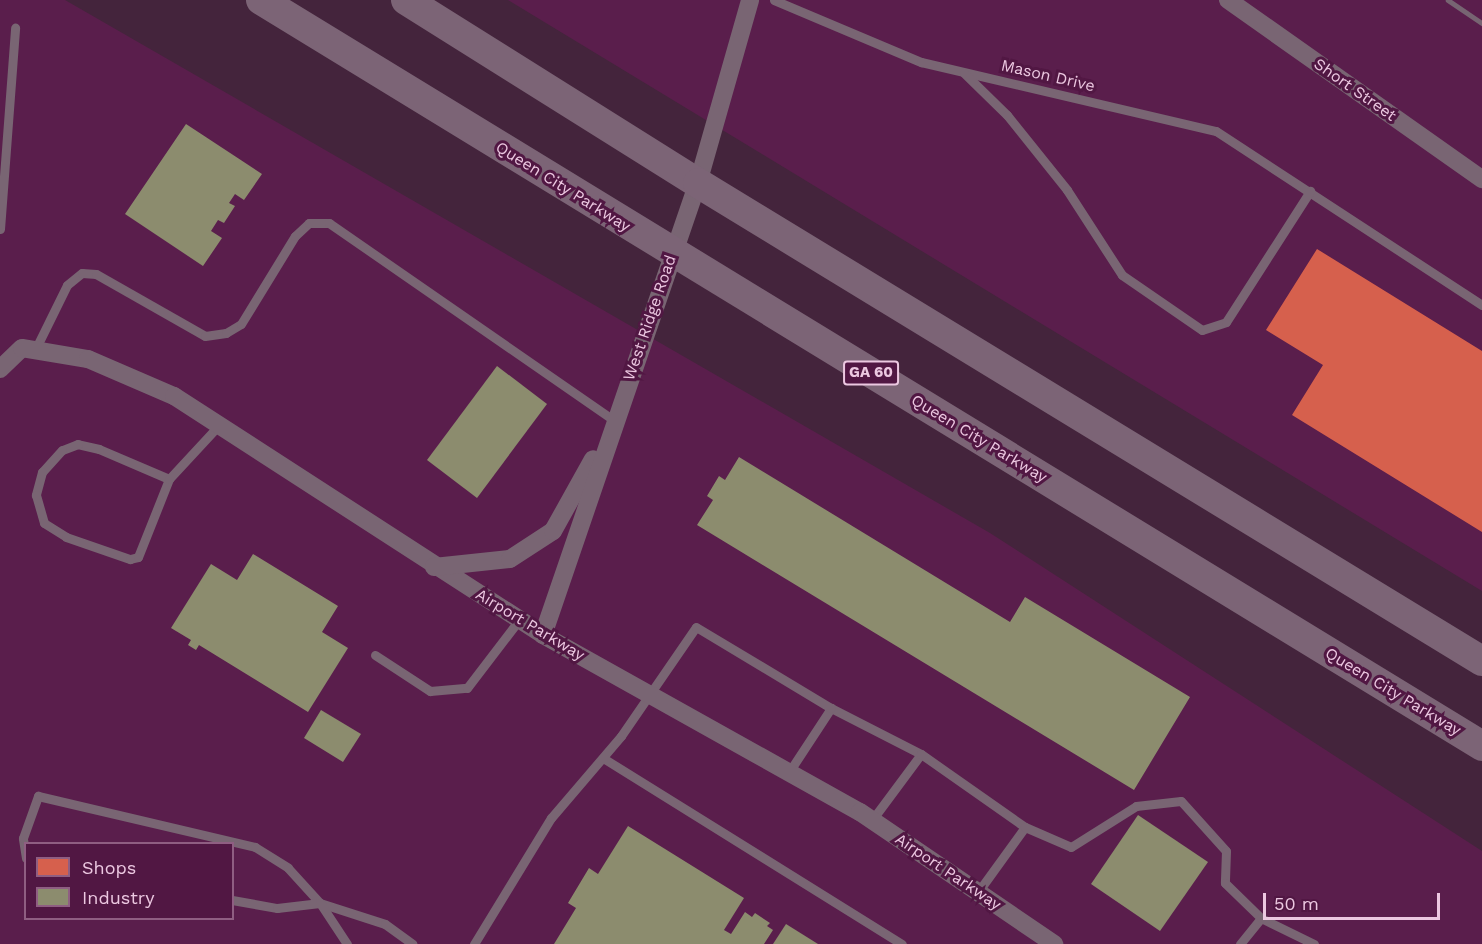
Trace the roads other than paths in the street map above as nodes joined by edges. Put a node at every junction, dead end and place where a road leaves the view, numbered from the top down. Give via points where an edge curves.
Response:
1 (261, 0) edge
2 (406, 0) edge
3 (750, 0) edge
4 (774, 0) edge
5 (1228, 0) edge
6 (15, 28) dead end
7 (963, 72) junction
8 (1482, 179) edge
9 (698, 183) junction
10 (1310, 191) junction
11 (0, 229) edge
12 (672, 255) junction
13 (1482, 305) edge
14 (35, 350) junction
15 (0, 369) edge
16 (615, 421) junction
17 (219, 425) junction
18 (169, 479) junction
19 (434, 567) junction
20 (519, 620) junction
21 (543, 635) junction
22 (375, 655) dead end
23 (1482, 661) edge
24 (649, 693) junction
25 (831, 708) junction
26 (1482, 746) edge
27 (921, 754) junction
28 (603, 758) junction
29 (789, 772) junction
30 (872, 820) junction
31 (1025, 827) junction
32 (234, 842) edge
33 (234, 842) edge
34 (24, 845) edge
35 (978, 892) junction
36 (234, 900) edge
37 (320, 903) junction
38 (1261, 918) junction
39 (347, 944) edge
40 (413, 944) edge
41 (474, 944) edge
42 (902, 944) edge
43 (1054, 944) edge
44 (1240, 944) edge
45 (1314, 944) edge

1 - 12 main road, Queen City Parkway / GA 60
2 - 9 main road
3 - 9 street, West Ridge Road
4 - 7 lane, Mason Drive via 921,62
5 - 8 street, Short Street
6 - 11 lane
7 - 10 lane, Mason Drive via 1216,131
7 - 10 lane via 1007,115 1067,190 1122,275 1202,330 1226,322
9 - 12 street, West Ridge Road
9 - 23 main road
10 - 13 lane, Mason Drive
12 - 16 street, West Ridge Road
12 - 26 main road, Queen City Parkway / GA 60
14 - 15 street via 22,348
14 - 16 lane via 67,285 81,273 96,274 206,336 226,333 241,324 295,236 309,223 329,222
14 - 17 street, Airport Parkway via 88,359 174,396
16 - 19 street via 553,531 510,559
16 - 21 street, West Ridge Road
17 - 18 lane
17 - 19 street, Airport Parkway
18 - 18 lane via 78,444 62,450 42,472 36,495 44,523 51,528 130,559 138,557
19 - 20 street, Airport Parkway
20 - 21 street, Airport Parkway
20 - 22 lane via 467,688 430,691
21 - 24 street, Airport Parkway
24 - 25 lane via 696,627
24 - 28 lane
24 - 29 street, Airport Parkway
25 - 27 lane
25 - 29 lane
27 - 30 lane
27 - 31 lane
28 - 41 lane via 551,818
28 - 42 lane
29 - 30 street, Airport Parkway
30 - 35 street, Airport Parkway
31 - 35 lane
31 - 38 lane via 1071,847 1136,806 1181,801 1226,851 1225,883
32 - 34 lane via 38,796
33 - 37 lane via 255,847 288,868
35 - 43 street, Airport Parkway
36 - 37 lane via 277,908
37 - 39 lane
37 - 40 lane via 385,924
38 - 44 lane
38 - 45 lane

